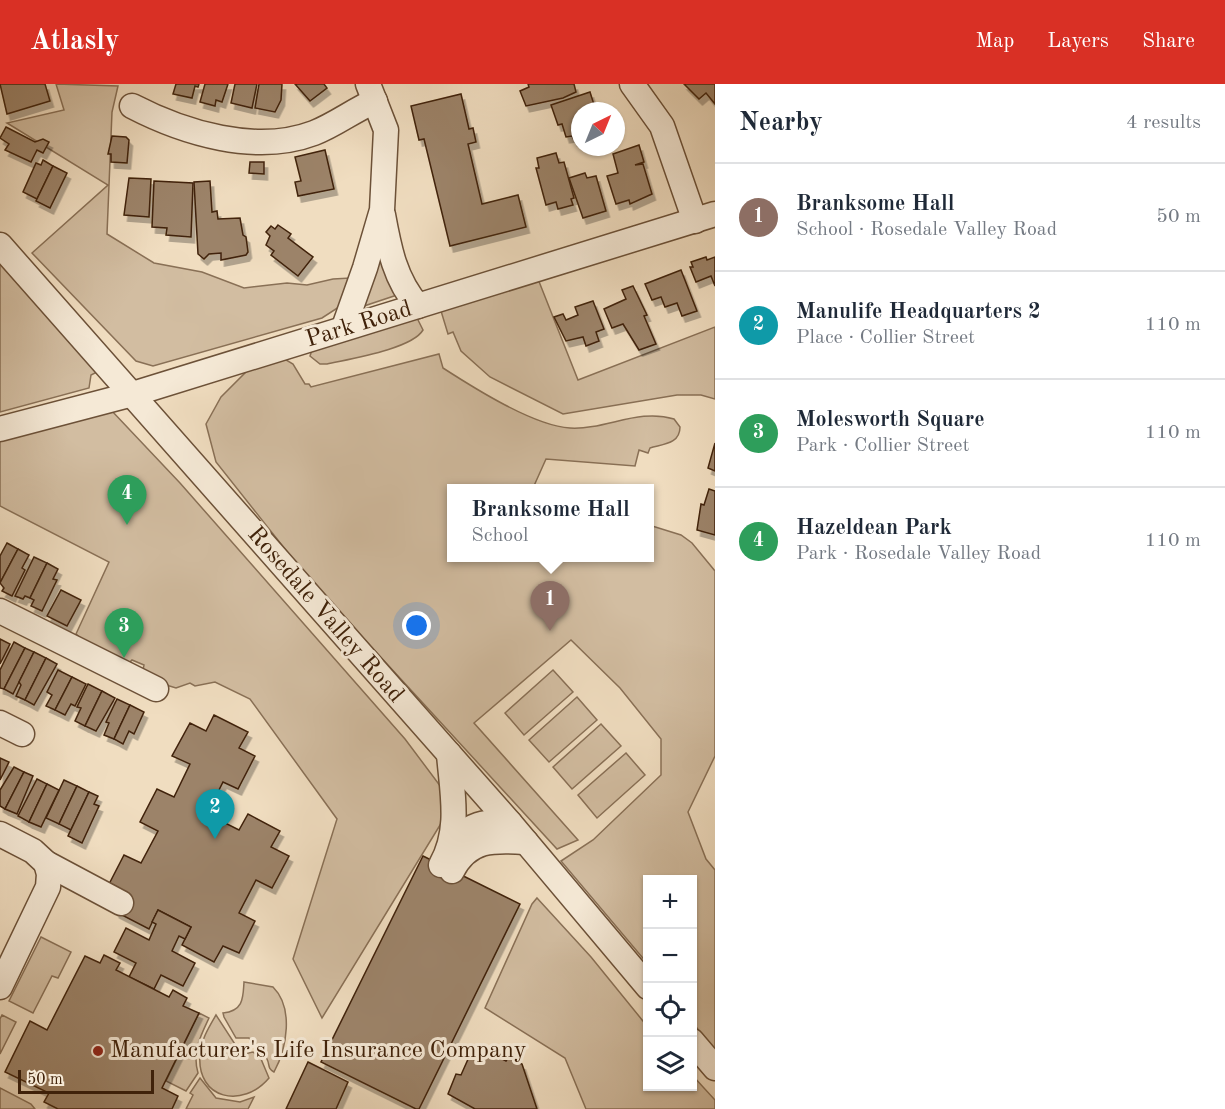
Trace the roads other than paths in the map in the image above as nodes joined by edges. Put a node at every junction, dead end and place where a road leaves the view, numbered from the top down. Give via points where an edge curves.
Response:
1 (632, 84) edge
2 (371, 92) edge
3 (132, 106) dead end
4 (382, 210) junction
5 (705, 218) edge
6 (0, 245) edge
7 (418, 306) junction
8 (344, 327) junction
9 (133, 394) junction
10 (0, 429) edge
11 (0, 611) edge
12 (156, 689) dead end
13 (0, 723) edge
14 (22, 734) dead end
15 (448, 754) junction
16 (510, 823) junction
17 (0, 834) edge
18 (451, 841) junction
19 (526, 842) junction
20 (46, 863) junction
21 (121, 903) dead end
22 (645, 983) edge
23 (0, 987) edge
24 (697, 1046) edge
25 (715, 1068) edge

1 - 5 street via 662,126
2 - 3 street via 316,132 278,141 228,138 188,130
2 - 4 street via 386,130
4 - 7 street via 390,251 404,287
4 - 8 street
5 - 7 street, Park Road
6 - 9 street, Rosedale Valley Road
7 - 8 street, Park Road
8 - 9 street, Park Road
9 - 10 street, Park Road
9 - 15 street, Rosedale Valley Road
11 - 12 street
13 - 14 street
15 - 16 street, Rosedale Valley Road
15 - 18 street via 454,807
16 - 18 street via 483,822
16 - 19 street, Rosedale Valley Road
17 - 20 street via 33,851
18 - 19 street via 447,868 474,845 493,840
19 - 22 street, Rosedale Valley Road
20 - 21 street
20 - 23 street via 48,887
24 - 25 street

